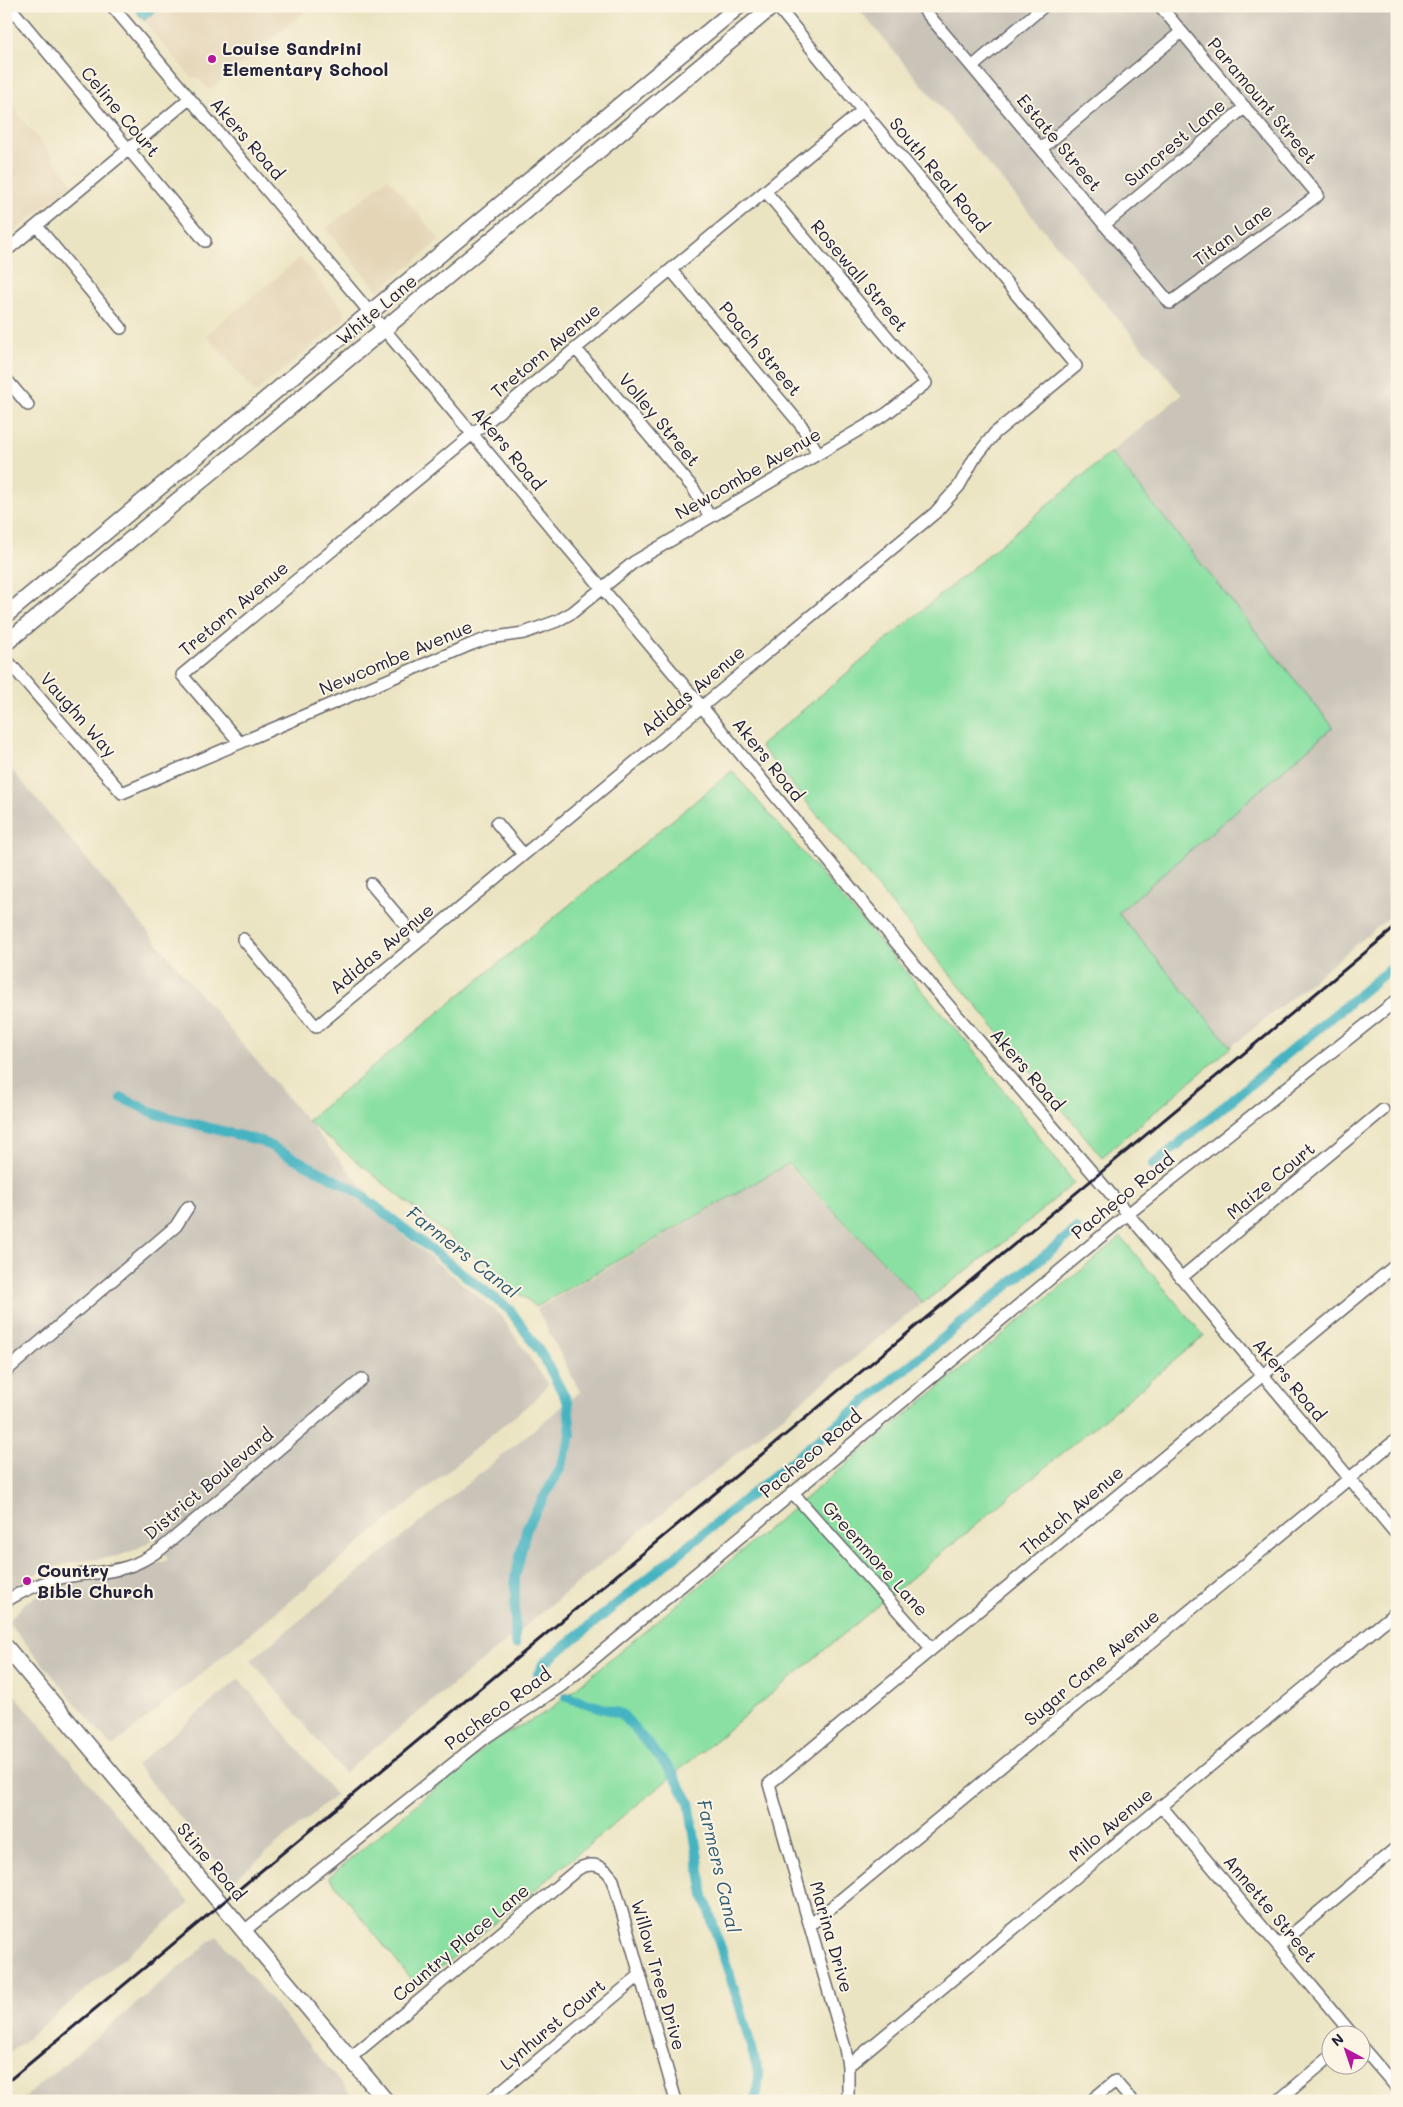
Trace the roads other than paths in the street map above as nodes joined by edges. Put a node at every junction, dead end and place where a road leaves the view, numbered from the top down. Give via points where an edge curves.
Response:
1 (9, 6) edge
2 (112, 6) edge
3 (739, 6) edge
4 (757, 6) edge
5 (773, 6) edge
6 (777, 6) edge
7 (921, 6) edge
8 (1044, 6) edge
9 (1160, 6) edge
10 (1181, 32) junction
11 (705, 63) junction
12 (972, 67) junction
13 (190, 99) junction
14 (1244, 107) junction
15 (862, 112) junction
16 (1041, 149) junction
17 (129, 150) junction
18 (766, 192) junction
19 (1318, 194) joint
20 (1104, 225) junction
21 (37, 226) junction
22 (205, 241) dead end
23 (6, 251) edge
24 (671, 270) junction
25 (1170, 303) joint
26 (371, 312) junction
27 (121, 328) dead end
28 (384, 328) junction
29 (576, 349) junction
30 (1076, 366) joint
31 (6, 379) edge
32 (926, 383) joint
33 (28, 405) dead end
34 (473, 434) junction
35 (818, 453) junction
36 (710, 516) junction
37 (50, 578) junction
38 (602, 588) junction
39 (6, 615) edge
40 (6, 629) edge
41 (6, 643) edge
42 (6, 659) edge
43 (702, 707) junction
44 (240, 743) junction
45 (122, 794) joint
46 (497, 823) dead end
47 (523, 854) junction
48 (371, 884) dead end
49 (243, 939) dead end
50 (419, 941) junction
51 (1397, 1000) edge
52 (1383, 1110) dead end
53 (188, 1207) dead end
54 (1128, 1214) junction
55 (1397, 1264) edge
56 (1181, 1278) junction
57 (6, 1371) edge
58 (1263, 1375) junction
59 (362, 1379) dead end
60 (1397, 1439) edge
61 (1349, 1478) junction
62 (792, 1492) junction
63 (1397, 1535) edge
64 (6, 1601) edge
65 (1397, 1611) edge
66 (6, 1647) edge
67 (932, 1649) junction
68 (769, 1784) joint
69 (1161, 1806) junction
70 (1397, 1847) edge
71 (598, 1865) joint
72 (810, 1925) junction
73 (244, 1931) junction
74 (1278, 1946) junction
75 (640, 1975) junction
76 (1344, 2024) edge
77 (1370, 2057) edge
78 (350, 2058) junction
79 (1320, 2065) edge
80 (848, 2066) junction
81 (1397, 2088) edge
82 (386, 2101) edge
83 (489, 2101) edge
84 (676, 2101) edge
85 (848, 2101) edge
86 (1091, 2101) edge
87 (1132, 2101) edge
88 (1278, 2101) edge

1 - 17 street, Celine Court
2 - 13 street, Akers Road
3 - 26 main road, White Lane
4 - 11 main road
5 - 11 main road, White Lane
6 - 15 street, South Real Road
7 - 12 street, Estate Street
8 - 12 street
9 - 10 street, Paramount Street
10 - 14 street, Paramount Street
10 - 16 street
11 - 28 main road, White Lane
12 - 16 street, Estate Street
13 - 17 street
13 - 26 street, Akers Road
14 - 19 street, Paramount Street
14 - 20 street, Suncrest Lane
15 - 18 street, Tretorn Avenue
15 - 30 street, South Real Road
16 - 20 street, Estate Street
17 - 21 street
17 - 22 street, Celine Court
18 - 24 street, Tretorn Avenue
18 - 32 street, Rosewall Street
19 - 25 street, Titan Lane
20 - 25 street, Estate Street
21 - 23 street
21 - 27 street
24 - 29 street, Tretorn Avenue
24 - 35 street, Poach Street via 800,425
26 - 28 street, Akers Road
26 - 37 main road, White Lane
28 - 34 street, Akers Road
28 - 41 main road, White Lane
29 - 34 street, Tretorn Avenue
29 - 36 street, Volley Street via 693,488
30 - 43 street, Adidas Avenue via 990,439 959,486 935,513
31 - 33 street
32 - 35 street, Newcombe Avenue via 886,414
34 - 38 street, Akers Road
34 - 44 street, Tretorn Avenue via 182,675
35 - 36 street, Newcombe Avenue
36 - 38 street, Newcombe Avenue via 634,562
37 - 39 main road, White Lane
37 - 40 main road
38 - 43 street, Akers Road
38 - 44 street, Newcombe Avenue via 573,612 541,628 472,644
42 - 45 street, Vaughn Way
43 - 47 street, Adidas Avenue
43 - 54 street, Akers Road via 931,985
44 - 45 street, Newcombe Avenue
46 - 47 street
47 - 50 street, Adidas Avenue
48 - 50 street
49 - 50 street, Adidas Avenue via 316,1027
51 - 54 street, Pacheco Road
52 - 56 street, Maize Court
53 - 57 street via 176,1226
54 - 56 street, Akers Road
54 - 62 street, Pacheco Road
55 - 58 street, Thatch Avenue
56 - 58 street, Akers Road
58 - 61 street, Akers Road
58 - 67 street, Thatch Avenue
59 - 64 street, District Boulevard via 162,1549 128,1567 49,1580
60 - 61 street, Sugar Cane Avenue
61 - 63 street, Akers Road
61 - 72 street, Sugar Cane Avenue
62 - 67 street, Greenmore Lane
62 - 73 street, Pacheco Road via 561,1686 485,1738
65 - 69 street, Milo Avenue
66 - 73 main road, Stine Road
67 - 68 street, Thatch Avenue
68 - 72 street, Marina Drive
69 - 74 street, Annette Street
69 - 80 street, Milo Avenue
70 - 74 street
71 - 75 street, Willow Tree Drive via 613,1880
71 - 78 street, Country Place Lane via 578,1870
72 - 80 street, Marina Drive
73 - 78 main road, Stine Road
74 - 76 street, Annette Street
75 - 83 street, Lynhurst Court
75 - 84 street, Willow Tree Drive
77 - 81 street
78 - 82 main road, Stine Road
79 - 88 street
80 - 85 street, Marina Drive
86 - 87 street via 1115,2081

